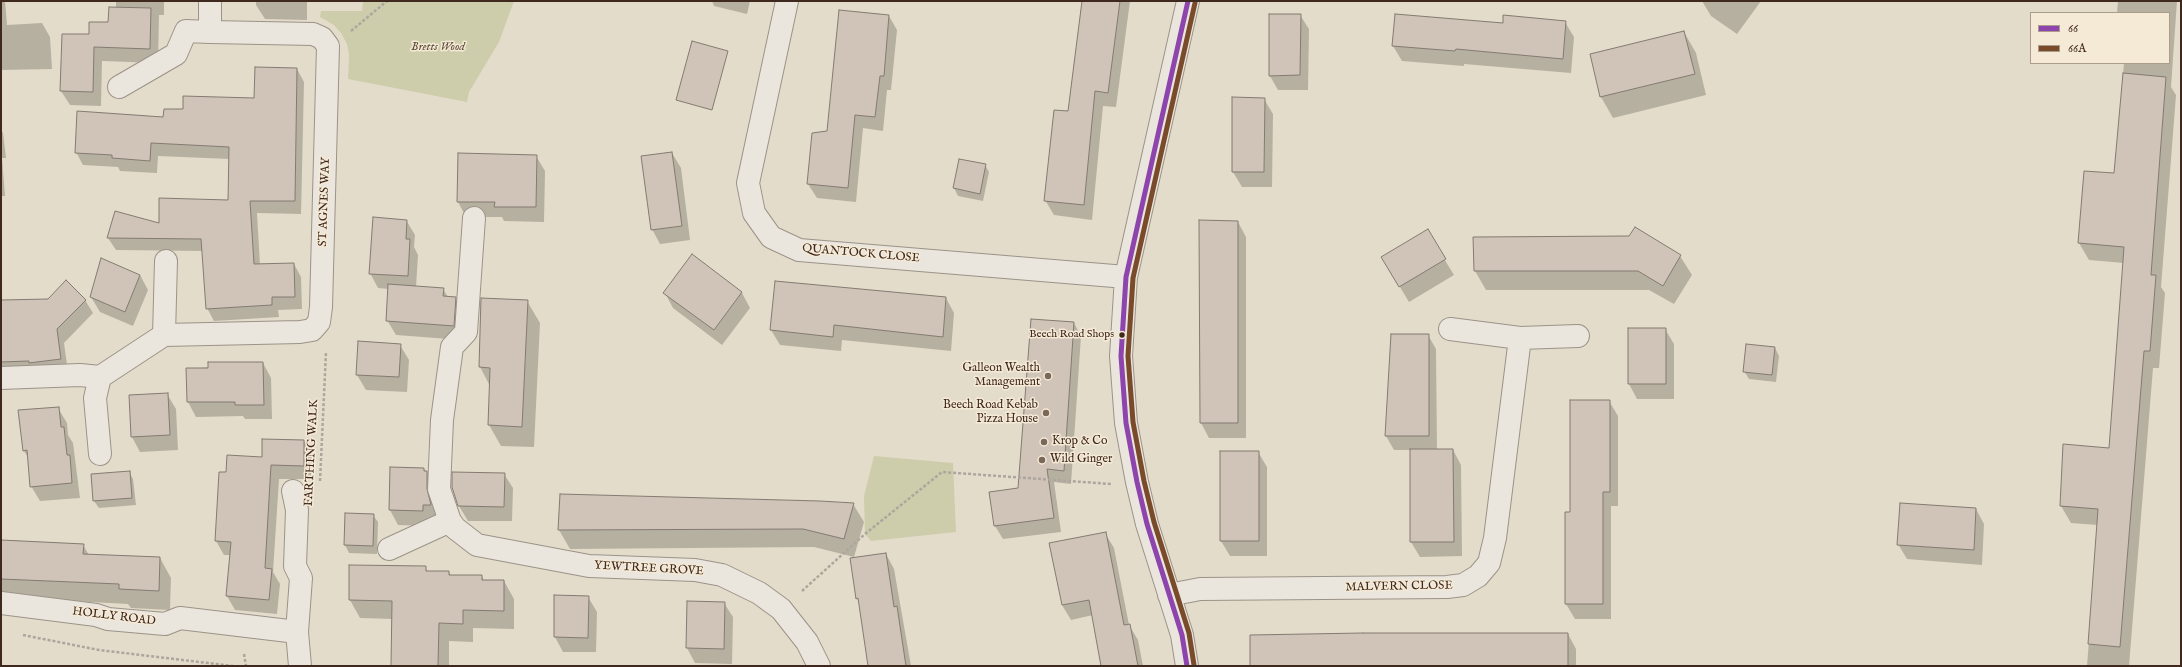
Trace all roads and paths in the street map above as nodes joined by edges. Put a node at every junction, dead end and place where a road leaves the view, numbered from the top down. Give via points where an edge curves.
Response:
1 (210, 1) edge
2 (387, 1) edge
3 (787, 1) edge
4 (1188, 1) edge
5 (210, 32) junction
6 (328, 46) junction
7 (119, 87) dead end
8 (474, 218) dead end
9 (166, 261) dead end
10 (1126, 277) junction
11 (1450, 329) dead end
12 (312, 330) junction
13 (164, 335) junction
14 (1578, 336) dead end
15 (1520, 338) junction
16 (100, 377) junction
17 (1, 378) edge
18 (100, 454) dead end
19 (1137, 482) junction
20 (319, 488) dead end
21 (293, 491) dead end
22 (450, 521) junction
23 (389, 549) dead end
24 (1169, 595) junction
25 (1, 603) edge
26 (781, 609) junction
27 (297, 632) junction
28 (16, 634) dead end
29 (233, 666) edge
30 (300, 666) edge
31 (819, 666) edge
32 (1187, 666) edge

1 - 5 street
2 - 6 path
3 - 10 street, QUANTOCK CLOSE via 748,184 754,214 771,237 799,250
4 - 10 street
5 - 6 street via 313,34 322,38
5 - 7 street via 186,31 176,54
6 - 12 street, ST AGNES WAY via 321,307 319,322
8 - 22 street, YEWTREE GROVE via 466,332 452,347 442,420 439,489
9 - 13 street
10 - 19 street via 1121,356 1126,423
11 - 15 street
12 - 13 street
12 - 20 path, FARTHING WALK via 327,348
13 - 16 street
14 - 15 street
15 - 24 street, MALVERN CLOSE via 1495,538 1489,563 1478,576 1463,585 1447,587 1200,589
16 - 17 street via 80,375
16 - 18 street via 95,398
19 - 24 street
19 - 26 path via 1111,484 942,472 865,534
21 - 27 street via 298,510 295,566 301,578
22 - 23 street
22 - 26 street, YEWTREE GROVE via 455,528 478,545 589,566 695,570 722,575 759,593
24 - 32 street via 1182,635
25 - 27 street, HOLLY ROAD via 96,615 108,619 164,624 180,618
26 - 31 street, YEWTREE GROVE via 807,642
27 - 30 street
28 - 29 path via 99,650

